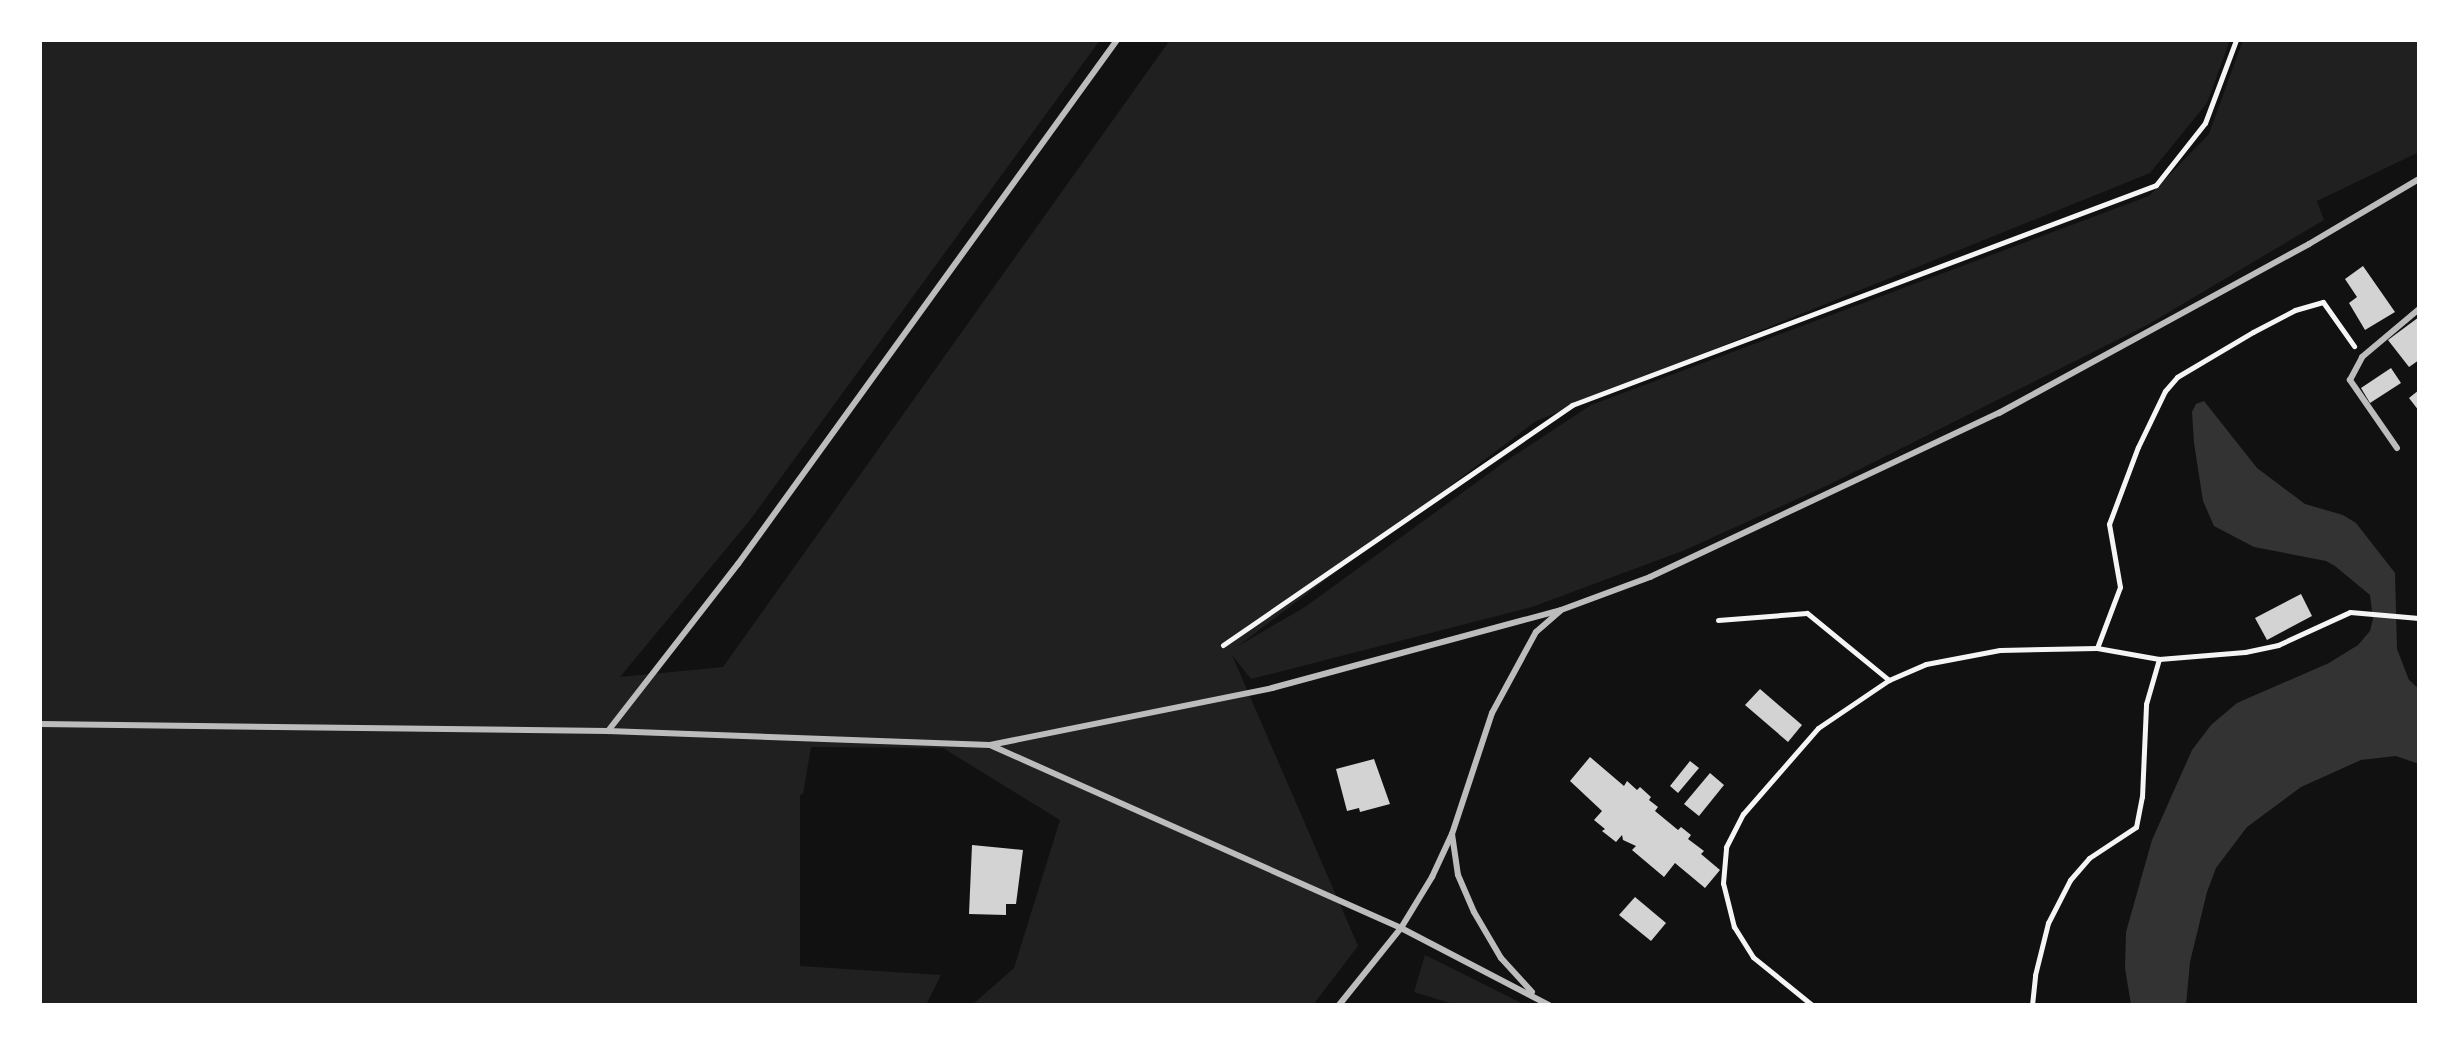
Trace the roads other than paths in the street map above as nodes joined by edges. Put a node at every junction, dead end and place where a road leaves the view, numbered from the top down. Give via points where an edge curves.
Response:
1 (1117, 40) edge
2 (2419, 179) edge
3 (2419, 309) edge
4 (2397, 448) dead end
5 (1561, 610) junction
6 (40, 724) edge
7 (608, 731) junction
8 (990, 745) junction
9 (1452, 834) junction
10 (1401, 928) junction
11 (1537, 997) junction
12 (1339, 1005) edge
13 (1549, 1005) edge

1 - 7 lane via 738,564
2 - 5 lane via 1999,413 1731,541
3 - 4 lane via 2362,357 2350,380
5 - 8 lane via 1272,688
5 - 9 lane via 1536,632 1492,713
6 - 7 lane
7 - 8 lane
8 - 10 lane
9 - 10 lane
9 - 11 lane via 1458,875 1474,912 1501,958
10 - 11 lane
10 - 12 lane
11 - 13 lane

